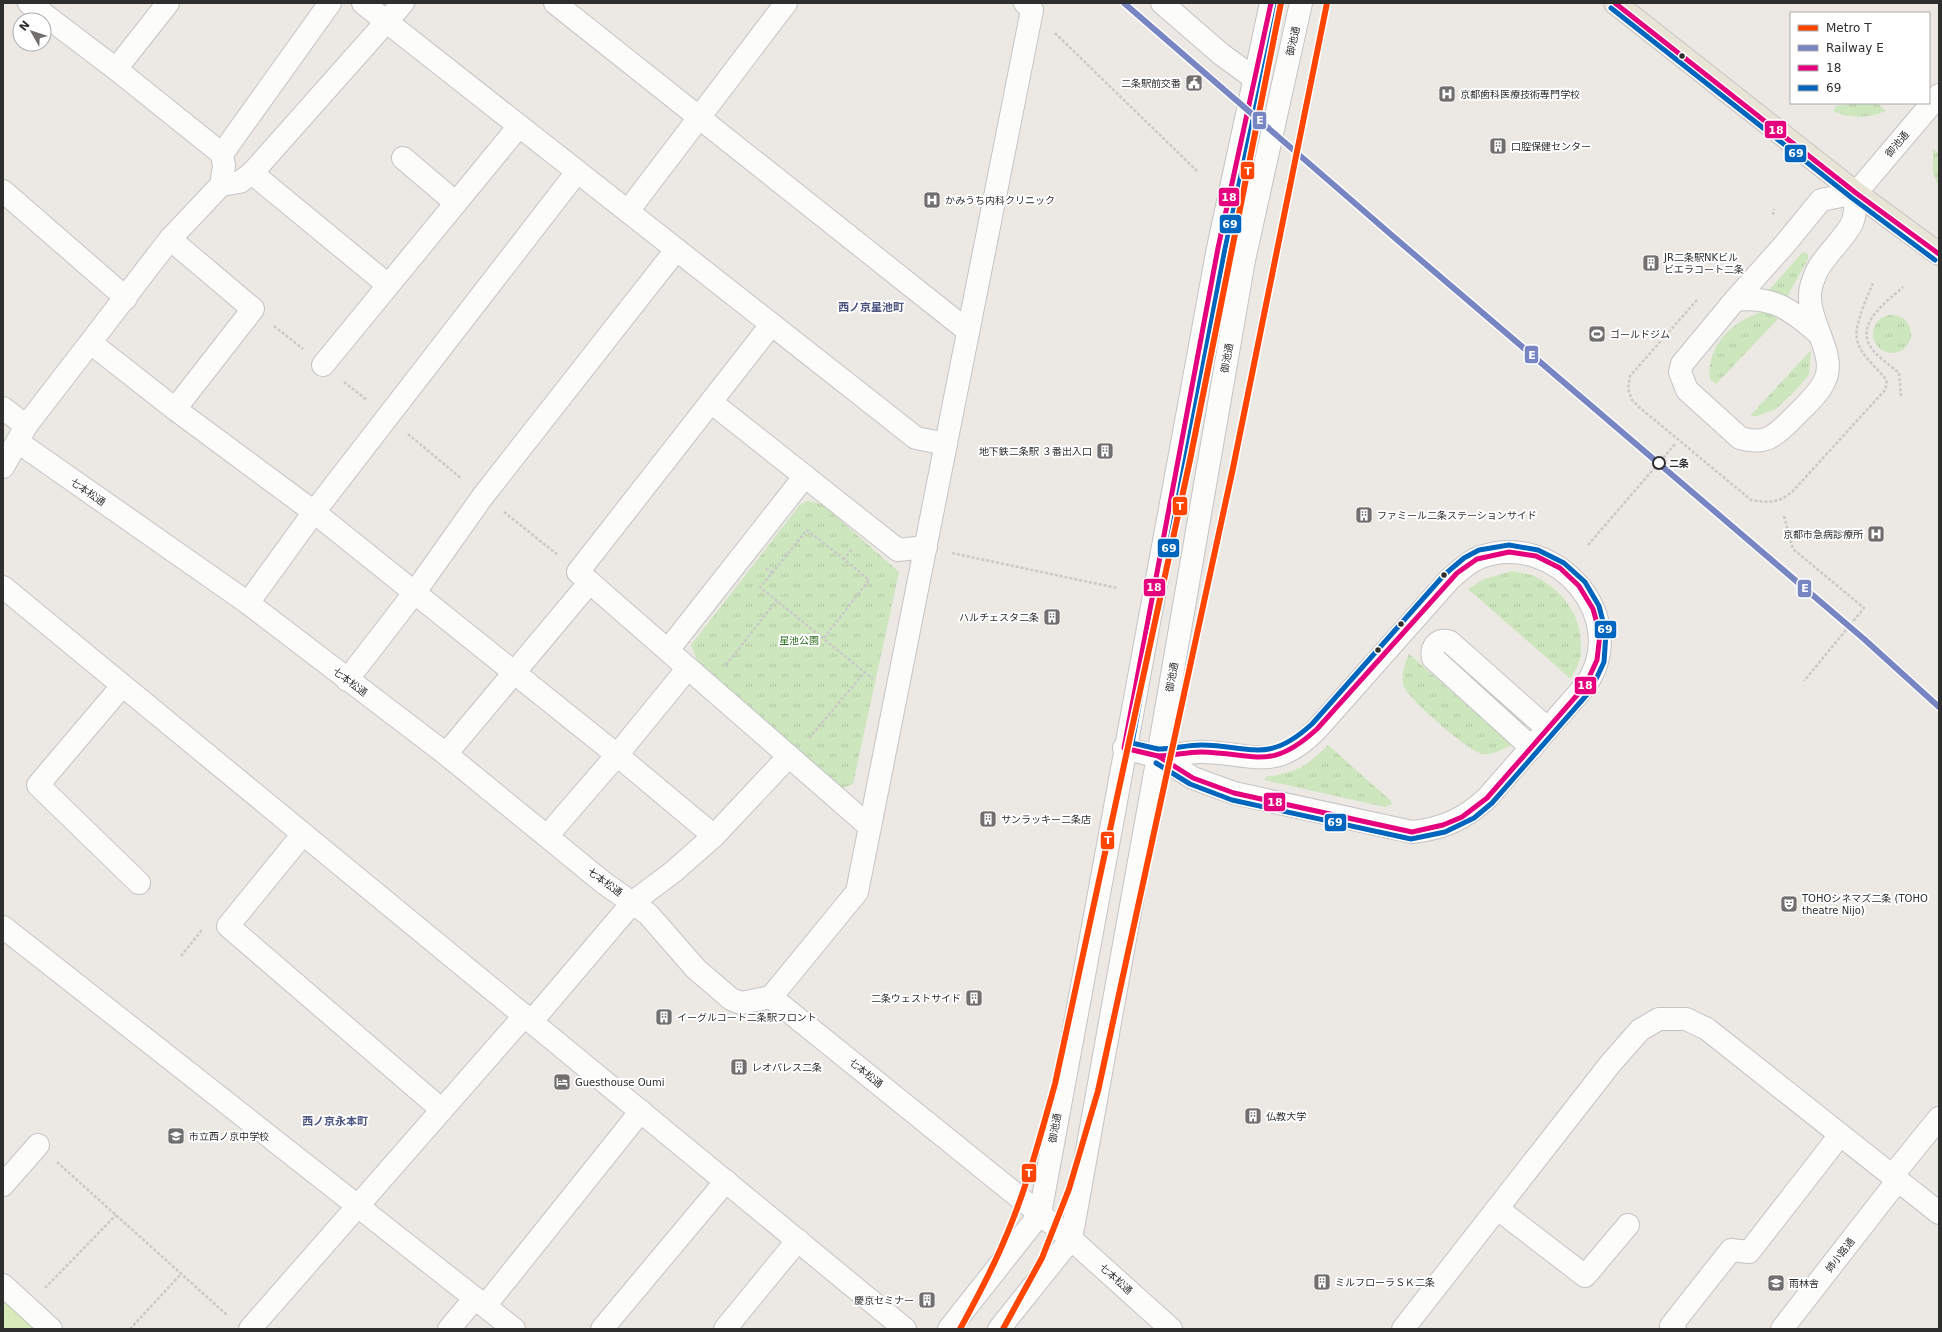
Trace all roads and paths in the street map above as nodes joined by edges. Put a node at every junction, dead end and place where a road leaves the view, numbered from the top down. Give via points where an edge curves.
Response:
1 (29, 3) edge
2 (168, 3) edge
3 (330, 3) edge
4 (363, 3) edge
5 (403, 3) edge
6 (555, 3) edge
7 (786, 3) edge
8 (1162, 3) edge
9 (1271, 3) edge
10 (1301, 3) edge
11 (1615, 3) edge
12 (1028, 7) edge
13 (386, 21) junction
14 (116, 69) junction
15 (1255, 79) junction
16 (1939, 95) edge
17 (698, 118) junction
18 (519, 126) junction
19 (222, 154) junction
20 (403, 158) dead end
21 (577, 172) junction
22 (1198, 172) dead end
23 (252, 173) junction
24 (221, 186) junction
25 (3, 191) edge
26 (1856, 193) junction
27 (456, 203) junction
28 (1774, 209) dead end
29 (628, 211) junction
30 (1772, 222) dead end
31 (170, 239) junction
32 (676, 250) junction
33 (1939, 254) edge
34 (1873, 283) dead end
35 (388, 285) junction
36 (1903, 287) dead end
37 (1701, 297) dead end
38 (126, 298) junction
39 (1735, 300) junction
40 (253, 309) junction
41 (771, 324) junction
42 (968, 332) junction
43 (1818, 334) junction
44 (91, 343) junction
45 (323, 365) junction
46 (1901, 396) dead end
47 (711, 402) junction
48 (3, 408) edge
49 (175, 409) junction
50 (387, 417) junction
51 (22, 434) junction
52 (1676, 443) dead end
53 (946, 444) junction
54 (3, 467) edge
55 (805, 476) junction
56 (483, 496) junction
57 (314, 512) junction
58 (1784, 516) dead end
59 (870, 528) junction
60 (1588, 546) dead end
61 (926, 547) junction
62 (745, 552) junction
63 (844, 559) junction
64 (772, 573) junction
65 (584, 577) junction
66 (3, 586) edge
67 (1118, 588) dead end
68 (415, 592) junction
69 (777, 600) junction
70 (248, 603) junction
71 (824, 638) junction
72 (668, 650) junction
73 (688, 668) junction
74 (514, 673) junction
75 (864, 673) junction
76 (347, 680) junction
77 (1804, 681) dead end
78 (899, 684) junction
79 (122, 686) junction
80 (709, 686) junction
81 (1548, 729) junction
82 (1124, 748) junction
83 (1532, 748) junction
84 (446, 754) junction
85 (617, 755) junction
86 (789, 756) junction
87 (1158, 756) junction
88 (870, 827) junction
89 (304, 834) junction
90 (547, 836) junction
91 (714, 836) junction
92 (139, 883) dead end
93 (633, 902) junction
94 (3, 927) edge
95 (771, 997) junction
96 (529, 1018) junction
97 (442, 1110) junction
98 (640, 1111) junction
99 (1939, 1118) edge
100 (1840, 1135) junction
101 (38, 1145) joint
102 (1895, 1178) junction
103 (726, 1181) junction
104 (3, 1185) edge
105 (358, 1206) junction
106 (1498, 1209) junction
107 (1939, 1213) edge
108 (1040, 1214) junction
109 (116, 1215) junction
110 (1628, 1225) dead end
111 (1071, 1239) junction
112 (798, 1240) junction
113 (181, 1274) junction
114 (3, 1285) edge
115 (480, 1302) junction
116 (27, 1307) junction
117 (231, 1319) dead end
118 (51, 1329) edge
119 (130, 1329) edge
120 (250, 1329) edge
121 (449, 1329) edge
122 (514, 1329) edge
123 (602, 1329) edge
124 (725, 1329) edge
125 (905, 1329) edge
126 (949, 1329) edge
127 (999, 1329) edge
128 (1171, 1329) edge
129 (1403, 1329) edge
130 (1675, 1329) edge
131 (1782, 1329) edge

1 - 14 street
2 - 14 street
3 - 19 street
4 - 13 street
5 - 13 street
6 - 17 street
7 - 17 street
8 - 15 street via 1221,54
9 - 15 street, 御池通
10 - 87 street, 御池通 via 1244,260
11 - 26 main road
12 - 22 path
12 - 42 street
13 - 18 street
13 - 23 street
14 - 19 street
15 - 82 street, 御池通 via 1218,248
16 - 26 street, 御池通
17 - 29 street
17 - 42 street
18 - 21 street
18 - 27 street
19 - 24 street via 224,166
20 - 27 street
21 - 29 street
21 - 50 street
23 - 24 street via 240,182
23 - 35 street
24 - 31 street
25 - 38 street
26 - 33 main road
26 - 39 street via 1821,200
26 - 43 street via 1852,222 1815,275 1810,296
27 - 35 street
28 - 30 path
29 - 32 street
31 - 38 street
31 - 40 street
32 - 41 street
32 - 56 street
34 - 37 path via 1856,335 1861,350 1885,378 1885,390 1793,491 1783,500 1763,502 1751,500 1644,412 1632,400 1628,389 1630,376 1639,364
35 - 45 street
36 - 46 path via 1871,318 1866,328 1870,347 1899,373
38 - 44 street
39 - 43 street via 1752,298 1782,306 1802,319
39 - 43 street via 1687,355 1680,372 1687,390 1740,438 1750,441 1764,440 1776,435 1819,391 1826,379 1828,368 1823,340
40 - 45 path
40 - 49 street
41 - 47 street
41 - 53 street via 916,438
42 - 53 street
44 - 49 street
44 - 51 street
45 - 50 path
47 - 55 street
47 - 65 street
48 - 51 street, 七本松通
49 - 57 street
50 - 56 path
50 - 57 street
51 - 54 street
51 - 70 street, 七本松通
52 - 60 path
53 - 61 street
55 - 59 street
55 - 62 street
56 - 65 path
56 - 68 street
57 - 68 street
57 - 70 street
58 - 77 path via 1793,549 1864,608
59 - 61 street via 898,550
59 - 63 path
61 - 67 path
61 - 78 street
62 - 64 path
62 - 72 street
63 - 64 path via 807,530
63 - 71 path via 868,580
64 - 69 path via 760,587
65 - 72 street
65 - 74 street
66 - 79 street
68 - 74 street
68 - 76 street
69 - 71 path
69 - 80 path
70 - 76 street, 七本松通
71 - 75 path
72 - 73 street
73 - 80 street
73 - 85 street
74 - 84 street
74 - 85 street
75 - 78 path via 871,679
75 - 86 path via 804,744
76 - 84 street, 七本松通
78 - 88 street
79 - 89 street
79 - 92 street via 38,785
80 - 86 street
81 - 83 street
81 - 83 street via 1450,642 1438,642 1433,648 1433,658
81 - 87 street via 1594,674 1600,648 1596,613 1585,593 1561,569 1532,555 1505,552 1481,557 1461,569 1317,728 1297,746 1274,757 1256,759 1201,752
82 - 87 street
82 - 108 street, 御池通
83 - 87 street via 1473,811 1443,826 1412,832 1234,793 1193,778
84 - 90 street, 七本松通
85 - 90 street
85 - 91 street
86 - 88 street
86 - 91 street
87 - 111 street, 御池通
88 - 95 street via 857,892
89 - 96 street
89 - 97 street via 228,926
90 - 93 street, 七本松通 via 604,883
91 - 93 street via 673,872
93 - 95 street, 七本松通 via 648,914 696,969 731,1000 740,1003
93 - 96 street
94 - 105 street
95 - 108 street, 七本松通
96 - 97 street
96 - 98 street
97 - 105 street
98 - 103 street
98 - 115 street
99 - 102 street, 姉小路通
100 - 102 street
100 - 106 street via 1707,1029 1686,1019 1659,1019 1640,1030 1611,1063
100 - 130 street via 1749,1252 1731,1250 1671,1326
101 - 104 street
101 - 109 path
102 - 107 street
102 - 131 street, 姉小路通
103 - 112 street
103 - 123 street
105 - 115 street
105 - 120 street
106 - 110 street via 1585,1276
106 - 129 street
108 - 111 street, 七本松通
108 - 126 street, 御池通
109 - 113 path
109 - 116 path
111 - 127 street, 御池通
111 - 128 street, 七本松通
112 - 124 street
112 - 125 street
113 - 117 path
113 - 119 path
114 - 116 street
115 - 121 street
115 - 122 street
116 - 118 street

